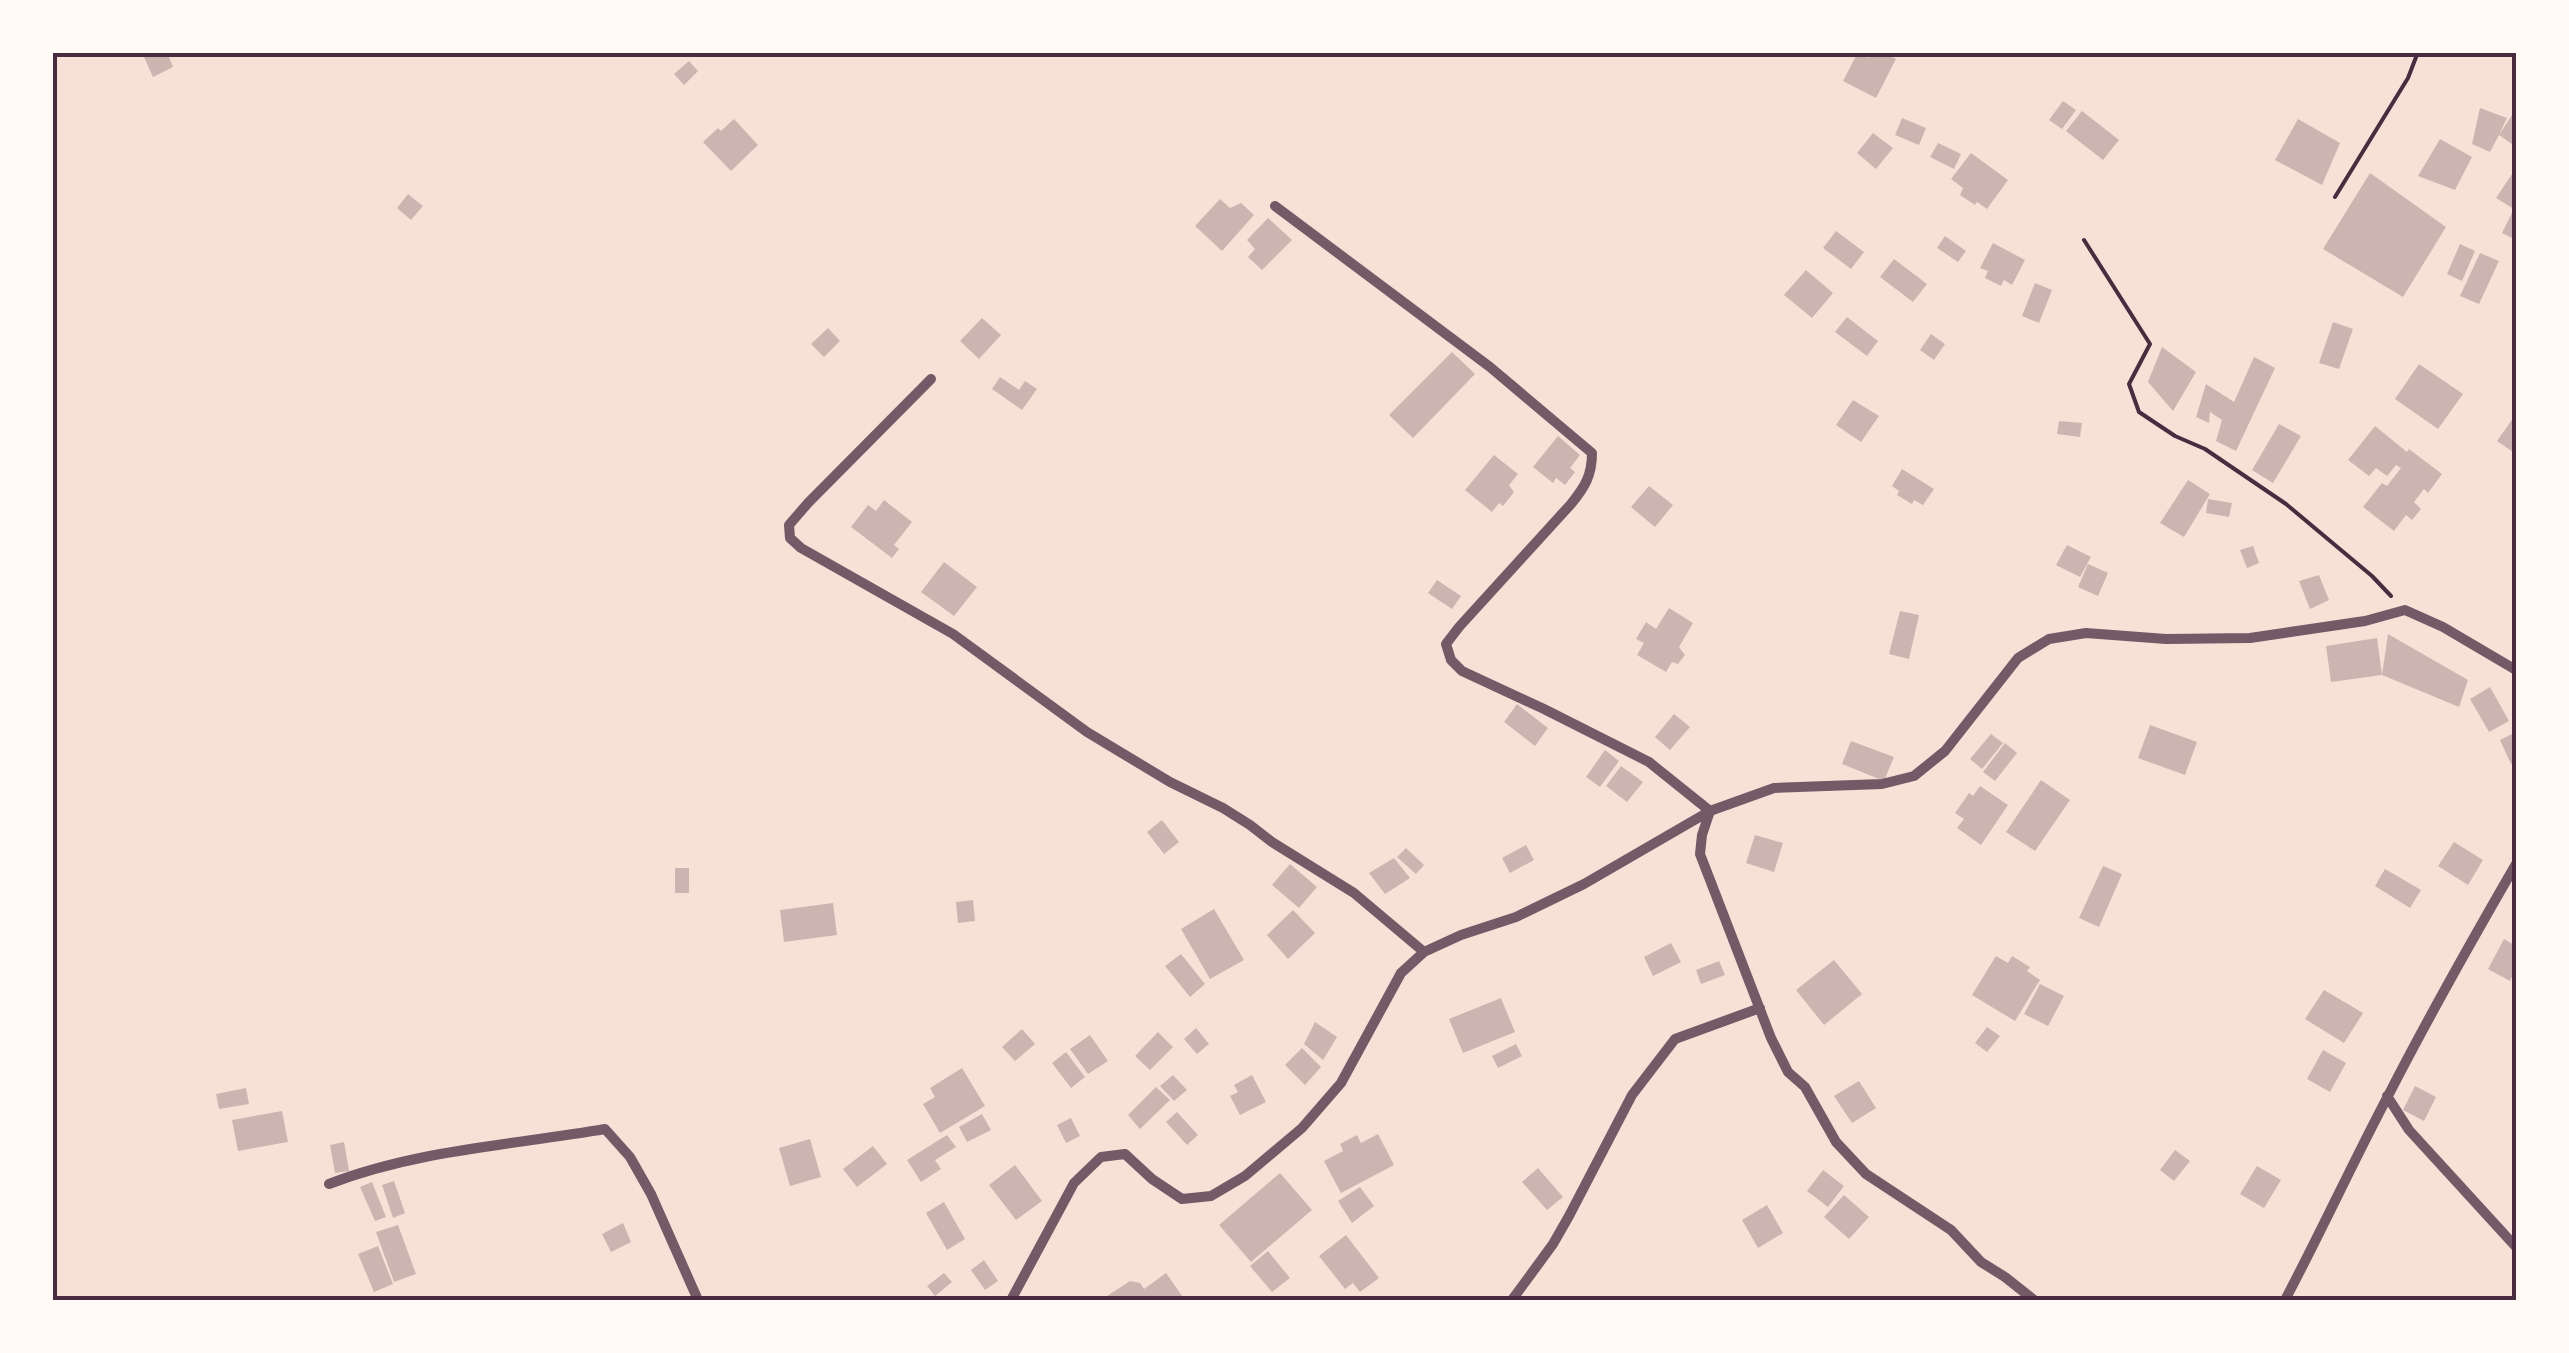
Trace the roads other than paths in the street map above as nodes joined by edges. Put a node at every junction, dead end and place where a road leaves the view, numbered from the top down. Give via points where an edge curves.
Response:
1 (1275, 206) dead end
2 (931, 380) dead end
3 (2516, 670) edge
4 (1710, 811) junction
5 (2516, 864) edge
6 (1424, 952) junction
7 (1760, 1008) junction
8 (2387, 1096) junction
9 (329, 1184) dead end
10 (2516, 1247) edge
11 (698, 1300) edge
12 (1011, 1300) edge
13 (1512, 1300) edge
14 (2034, 1300) edge
15 (2285, 1300) edge

1 - 4 street via 1490,367 1592,453 1587,484 1459,627 1446,644 1451,660 1649,762
2 - 6 street via 789,524 790,538 953,634 1087,732 1317,868
3 - 4 street via 2405,610 2250,638 2086,633 2048,639 2018,658 1945,751 1914,776 1882,784 1774,788
4 - 6 street via 1584,884
4 - 7 street via 1700,854
5 - 8 street
6 - 12 street via 1400,973 1340,1083 1288,1140 1211,1196 1182,1200 1125,1154 1101,1157 1074,1184
7 - 13 street via 1676,1040 1632,1095 1553,1244
7 - 14 street via 1788,1072 1846,1153
8 - 10 street via 2409,1130
8 - 15 street
9 - 11 street via 443,1152 605,1129 651,1194

